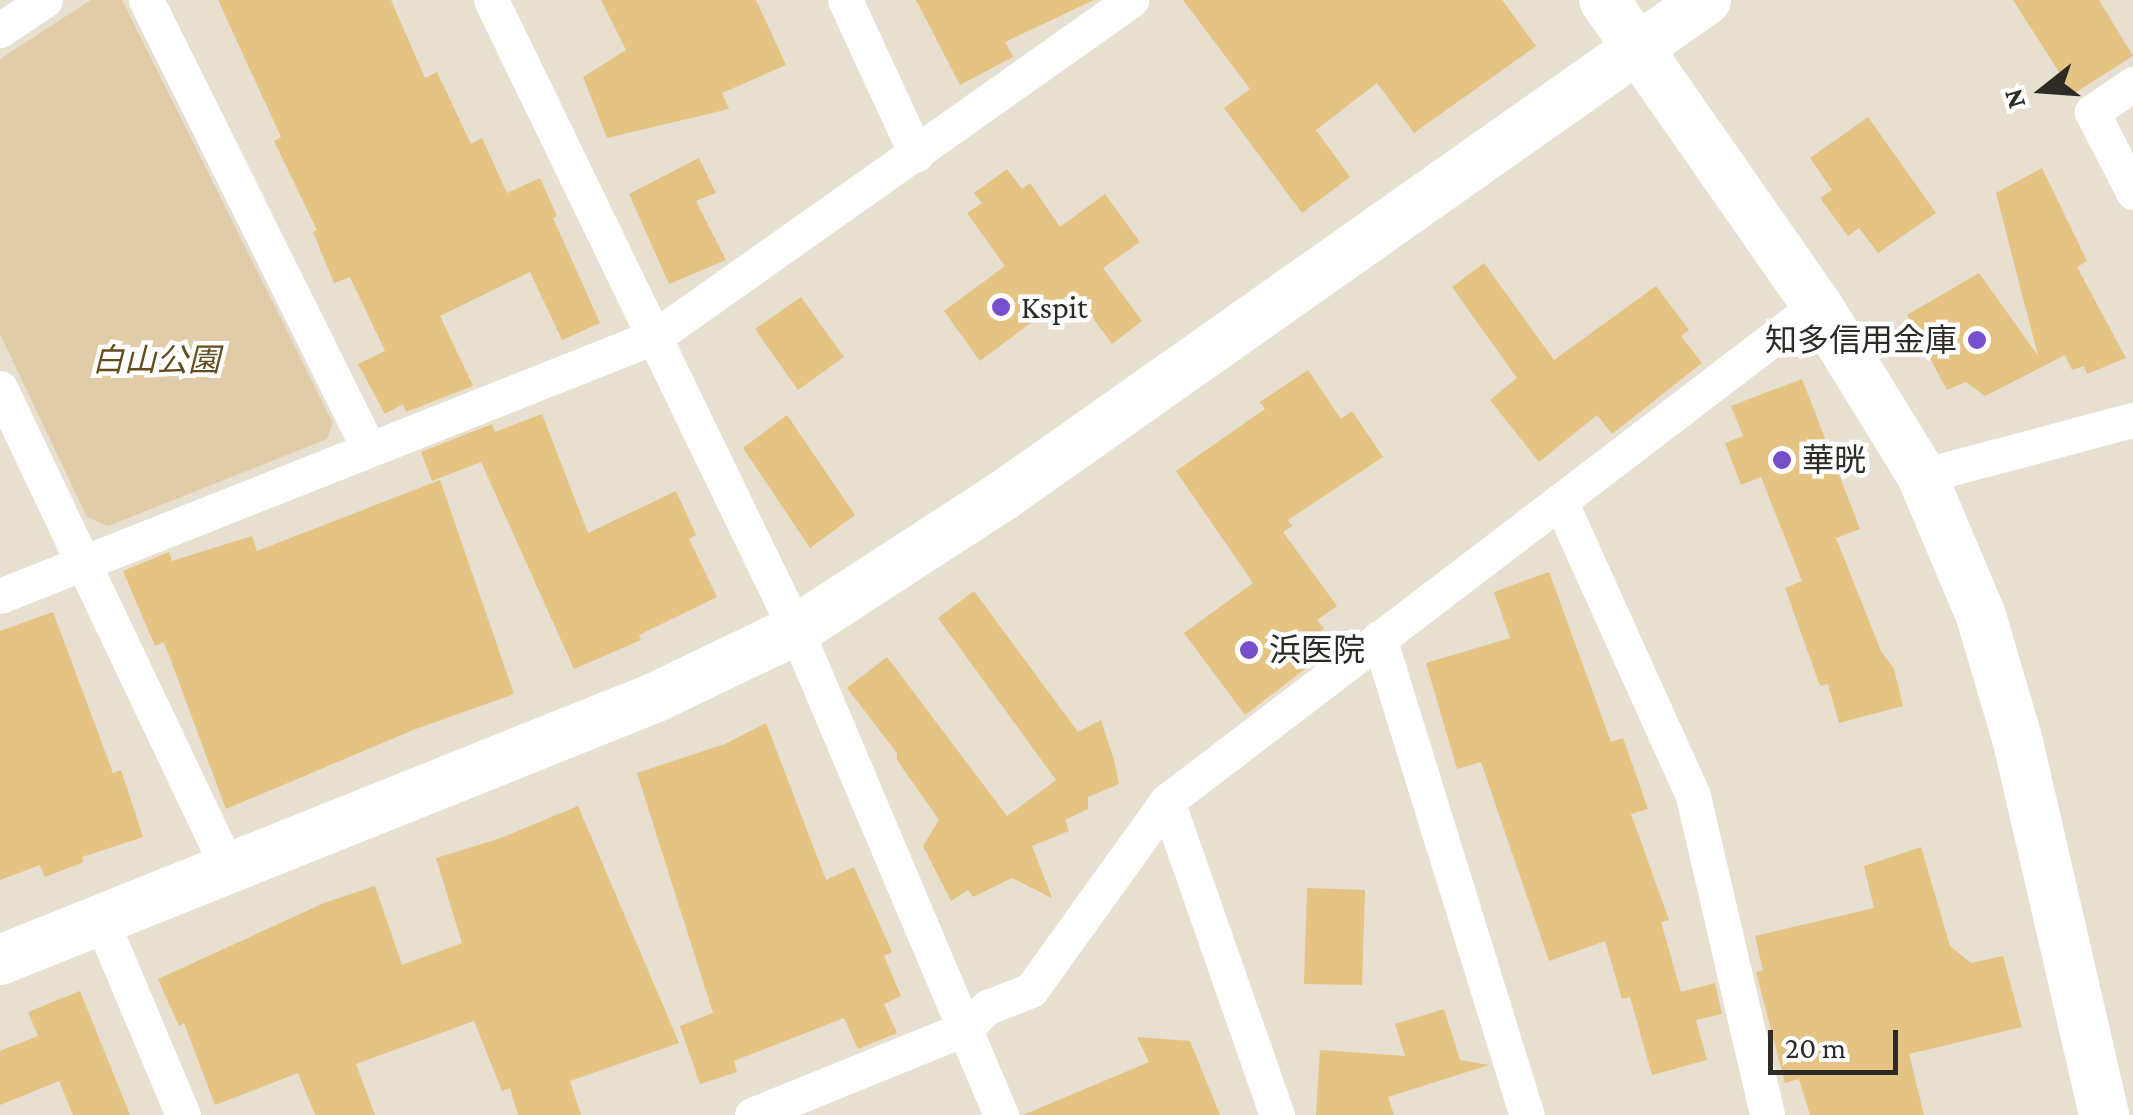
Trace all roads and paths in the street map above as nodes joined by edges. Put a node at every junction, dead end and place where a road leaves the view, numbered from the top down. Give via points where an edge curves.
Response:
1 (45, 0) edge
2 (146, 0) edge
3 (491, 0) edge
4 (845, 0) edge
5 (1131, 0) edge
6 (1604, 0) edge
7 (1706, 0) edge
8 (0, 30) edge
9 (1637, 48) junction
10 (2133, 84) edge
11 (916, 154) junction
12 (2133, 192) edge
13 (1817, 305) junction
14 (656, 336) junction
15 (0, 388) edge
16 (2133, 420) edge
17 (368, 448) junction
18 (1922, 476) junction
19 (1560, 501) junction
20 (84, 561) junction
21 (0, 596) edge
22 (796, 630) junction
23 (1379, 638) junction
24 (1167, 801) junction
25 (228, 868) junction
26 (101, 920) junction
27 (0, 960) edge
28 (964, 1029) junction
29 (183, 1115) edge
30 (752, 1115) edge
31 (1001, 1115) edge
32 (1277, 1115) edge
33 (1527, 1115) edge
34 (1767, 1115) edge
35 (2104, 1115) edge

1 - 8 street
2 - 17 street
3 - 14 street
4 - 11 street
5 - 11 street
6 - 9 street
7 - 9 street
9 - 13 street
9 - 22 street via 1004,495
10 - 12 street via 2092,112
11 - 14 street
13 - 18 street
13 - 19 street
14 - 17 street
14 - 22 street
15 - 20 street
16 - 18 street
17 - 20 street
18 - 35 street via 1981,616 2018,742
19 - 23 street
19 - 34 street via 1693,796
20 - 21 street
20 - 25 street
22 - 25 street via 654,698
22 - 28 street
23 - 24 street
23 - 33 street
24 - 28 street via 1030,990 988,1008
24 - 32 street
25 - 26 street
26 - 27 street
26 - 29 street
28 - 30 street
28 - 31 street

